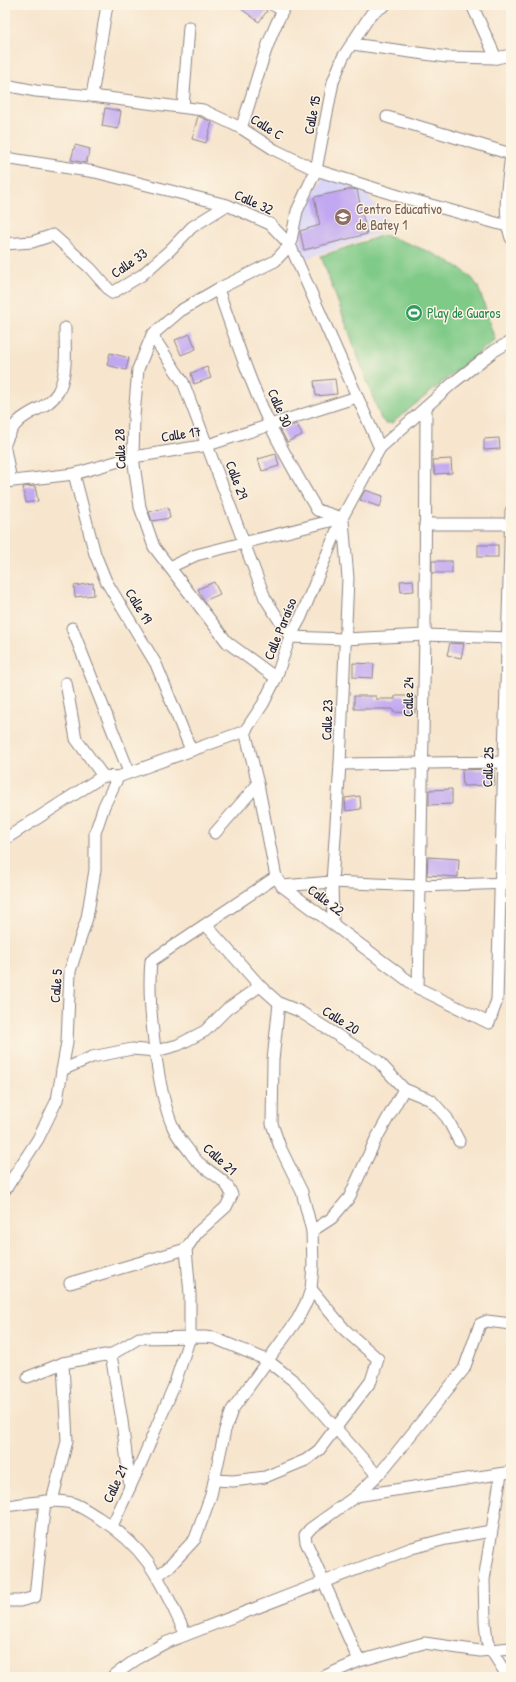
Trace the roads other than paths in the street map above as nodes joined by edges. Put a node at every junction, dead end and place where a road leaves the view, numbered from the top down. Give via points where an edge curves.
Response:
1 (107, 5) edge
2 (385, 5) edge
3 (472, 5) edge
4 (281, 7) edge
5 (188, 27) dead end
6 (352, 44) junction
7 (511, 55) edge
8 (496, 58) junction
9 (5, 85) edge
10 (92, 96) junction
11 (183, 107) junction
12 (387, 117) dead end
13 (241, 128) junction
14 (511, 155) edge
15 (5, 158) edge
16 (316, 170) junction
17 (227, 205) junction
18 (507, 226) junction
19 (511, 238) edge
20 (5, 244) edge
21 (290, 245) junction
22 (218, 289) junction
23 (64, 328) dead end
24 (152, 335) junction
25 (511, 345) edge
26 (357, 397) junction
27 (426, 407) junction
28 (271, 426) junction
29 (5, 444) edge
30 (208, 445) junction
31 (380, 448) junction
32 (5, 449) edge
33 (133, 457) junction
34 (74, 474) junction
35 (8, 482) edge
36 (511, 511) edge
37 (342, 518) junction
38 (425, 524) junction
39 (511, 524) edge
40 (245, 542) junction
41 (170, 567) junction
42 (72, 628) dead end
43 (424, 635) junction
44 (290, 637) junction
45 (510, 638) edge
46 (345, 639) junction
47 (276, 678) junction
48 (66, 683) dead end
49 (245, 731) junction
50 (191, 750) junction
51 (507, 762) edge
52 (340, 764) junction
53 (422, 764) junction
54 (129, 772) junction
55 (103, 776) junction
56 (118, 777) junction
57 (258, 784) junction
58 (214, 833) dead end
59 (5, 839) edge
60 (279, 882) junction
61 (332, 882) junction
62 (506, 882) edge
63 (419, 886) junction
64 (333, 924) junction
65 (206, 925) junction
66 (260, 986) junction
67 (418, 988) junction
68 (279, 1003) junction
69 (489, 1023) joint
70 (156, 1051) junction
71 (62, 1070) junction
72 (404, 1089) junction
73 (459, 1141) dead end
74 (5, 1190) edge
75 (312, 1231) junction
76 (186, 1249) junction
77 (70, 1283) dead end
78 (311, 1289) junction
79 (511, 1324) edge
80 (190, 1337) junction
81 (109, 1356) junction
82 (267, 1360) junction
83 (63, 1363) junction
84 (28, 1376) dead end
85 (335, 1428) junction
86 (506, 1473) edge
87 (377, 1475) junction
88 (215, 1480) junction
89 (130, 1488) junction
90 (356, 1496) junction
91 (48, 1501) junction
92 (5, 1506) edge
93 (112, 1526) junction
94 (491, 1531) junction
95 (158, 1575) junction
96 (324, 1583) junction
97 (5, 1601) edge
98 (186, 1635) junction
99 (511, 1648) edge
100 (491, 1650) junction
101 (359, 1661) junction
102 (112, 1677) edge
103 (323, 1677) edge
104 (508, 1677) edge

1 - 10 street
2 - 6 street, Calle 15 via 371,14
3 - 8 street
4 - 13 street
5 - 11 street
6 - 8 street via 447,57
6 - 16 street, Calle 15 via 343,57 333,82
7 - 8 street
9 - 10 street, Calle C via 36,91
10 - 11 street, Calle C
11 - 13 street, Calle C via 216,114
12 - 14 street
13 - 16 street, Calle C via 275,150
14 - 18 street via 507,188
15 - 17 street, Calle 32 via 96,172
16 - 18 street, Calle C
16 - 21 street, Calle 15 via 297,211
17 - 20 street, Calle 33 via 192,227 142,274 112,292 53,235 32,242
17 - 21 street, Calle 32 via 270,224
18 - 19 street
21 - 22 street, Calle 28 via 275,261
21 - 26 street, Calle 32
22 - 24 street, Calle 28 via 180,311
22 - 28 street, Calle 30 via 240,354
23 - 29 street via 64,373 57,392 46,404 24,415 9,431
24 - 30 street, Calle 29 via 183,382
24 - 33 street, Calle 28 via 138,369
25 - 27 street, Calle Paraíso via 494,350
26 - 28 street, Calle 17
26 - 31 street, Calle 32
27 - 31 street, Calle Paraíso
27 - 38 street, Calle 24
28 - 30 street, Calle 17
28 - 37 street, Calle 30 via 317,510
30 - 33 street, Calle 17
30 - 40 street, Calle 29
31 - 37 street, Calle Paraíso
32 - 35 street
33 - 34 street, Calle 17
33 - 41 street, Calle 28 via 140,507 154,547
34 - 35 street, Calle 17
34 - 50 street, Calle 19 via 93,546 106,582 156,664
36 - 39 street, Calle 25
37 - 40 street
37 - 44 street, Calle Paraíso via 301,617
37 - 46 street, Calle 23 via 348,578
38 - 39 street
38 - 43 street, Calle 24
39 - 45 street, Calle 25
40 - 41 street via 196,555
40 - 44 street, Calle 29 via 265,598
41 - 47 street, Calle 28 via 226,642
42 - 54 street
43 - 45 street
43 - 46 street
43 - 53 street, Calle 24
44 - 46 street
44 - 47 street, Calle Paraíso
45 - 51 street, Calle 25
46 - 52 street, Calle 23
47 - 49 street, Calle Paraíso
48 - 55 street via 76,739
49 - 50 street
49 - 57 street
50 - 54 street
51 - 53 street
51 - 62 street, Calle 25
52 - 53 street
52 - 61 street, Calle 23
53 - 63 street, Calle 24
54 - 56 street
55 - 56 street
55 - 59 street
56 - 71 street, Calle 5 via 95,833 95,870 87,918 70,971 67,1042
57 - 58 street
57 - 60 street
60 - 61 street
60 - 64 street, Calle 22
60 - 65 street, Calle 21
61 - 63 street
61 - 64 street, Calle 23
62 - 63 street
62 - 69 street, Calle 25 via 498,1000
63 - 67 street, Calle 24
64 - 67 street, Calle 22
65 - 66 street, Calle 20
65 - 70 street, Calle 21 via 151,961 149,982
66 - 68 street, Calle 20
66 - 70 street via 227,1009 205,1031 178,1045
67 - 69 street, Calle 22
68 - 72 street, Calle 20 via 299,1012 378,1061
68 - 75 street via 273,1060 272,1124 302,1192
70 - 71 street via 132,1049 92,1057
70 - 76 street, Calle 21 via 173,1128 194,1159 228,1185 232,1195 226,1207 197,1234
71 - 74 street, Calle 5 via 57,1100 38,1139
72 - 73 street, Calle 20 via 431,1100 447,1118
72 - 75 street via 375,1141 349,1198 332,1218
75 - 78 street
76 - 77 street
76 - 80 street, Calle 21
78 - 82 street via 297,1320
78 - 85 street via 345,1330 378,1359 371,1381
79 - 87 street via 487,1321 480,1324 464,1369
80 - 81 street via 139,1338
80 - 82 street via 214,1338
80 - 89 street, Calle 21 via 174,1386
81 - 83 street
81 - 89 street via 122,1421
82 - 85 street via 295,1382
82 - 88 street via 232,1410 225,1430
83 - 84 street
83 - 91 street via 67,1441
85 - 87 street
85 - 88 street via 319,1450 284,1471 265,1477 232,1481
86 - 90 street
86 - 94 street
87 - 90 street
88 - 95 street via 195,1539
89 - 93 street, Calle 21
90 - 96 street via 305,1535
91 - 92 street
91 - 93 street via 67,1502 84,1508
91 - 97 street via 35,1596 20,1601
93 - 95 street via 138,1548
94 - 96 street via 412,1548
94 - 100 street via 484,1580 485,1622 487,1641
95 - 98 street
96 - 98 street
96 - 101 street
98 - 102 street via 141,1656
99 - 100 street
100 - 101 street via 469,1650 424,1643
100 - 104 street
101 - 103 street

